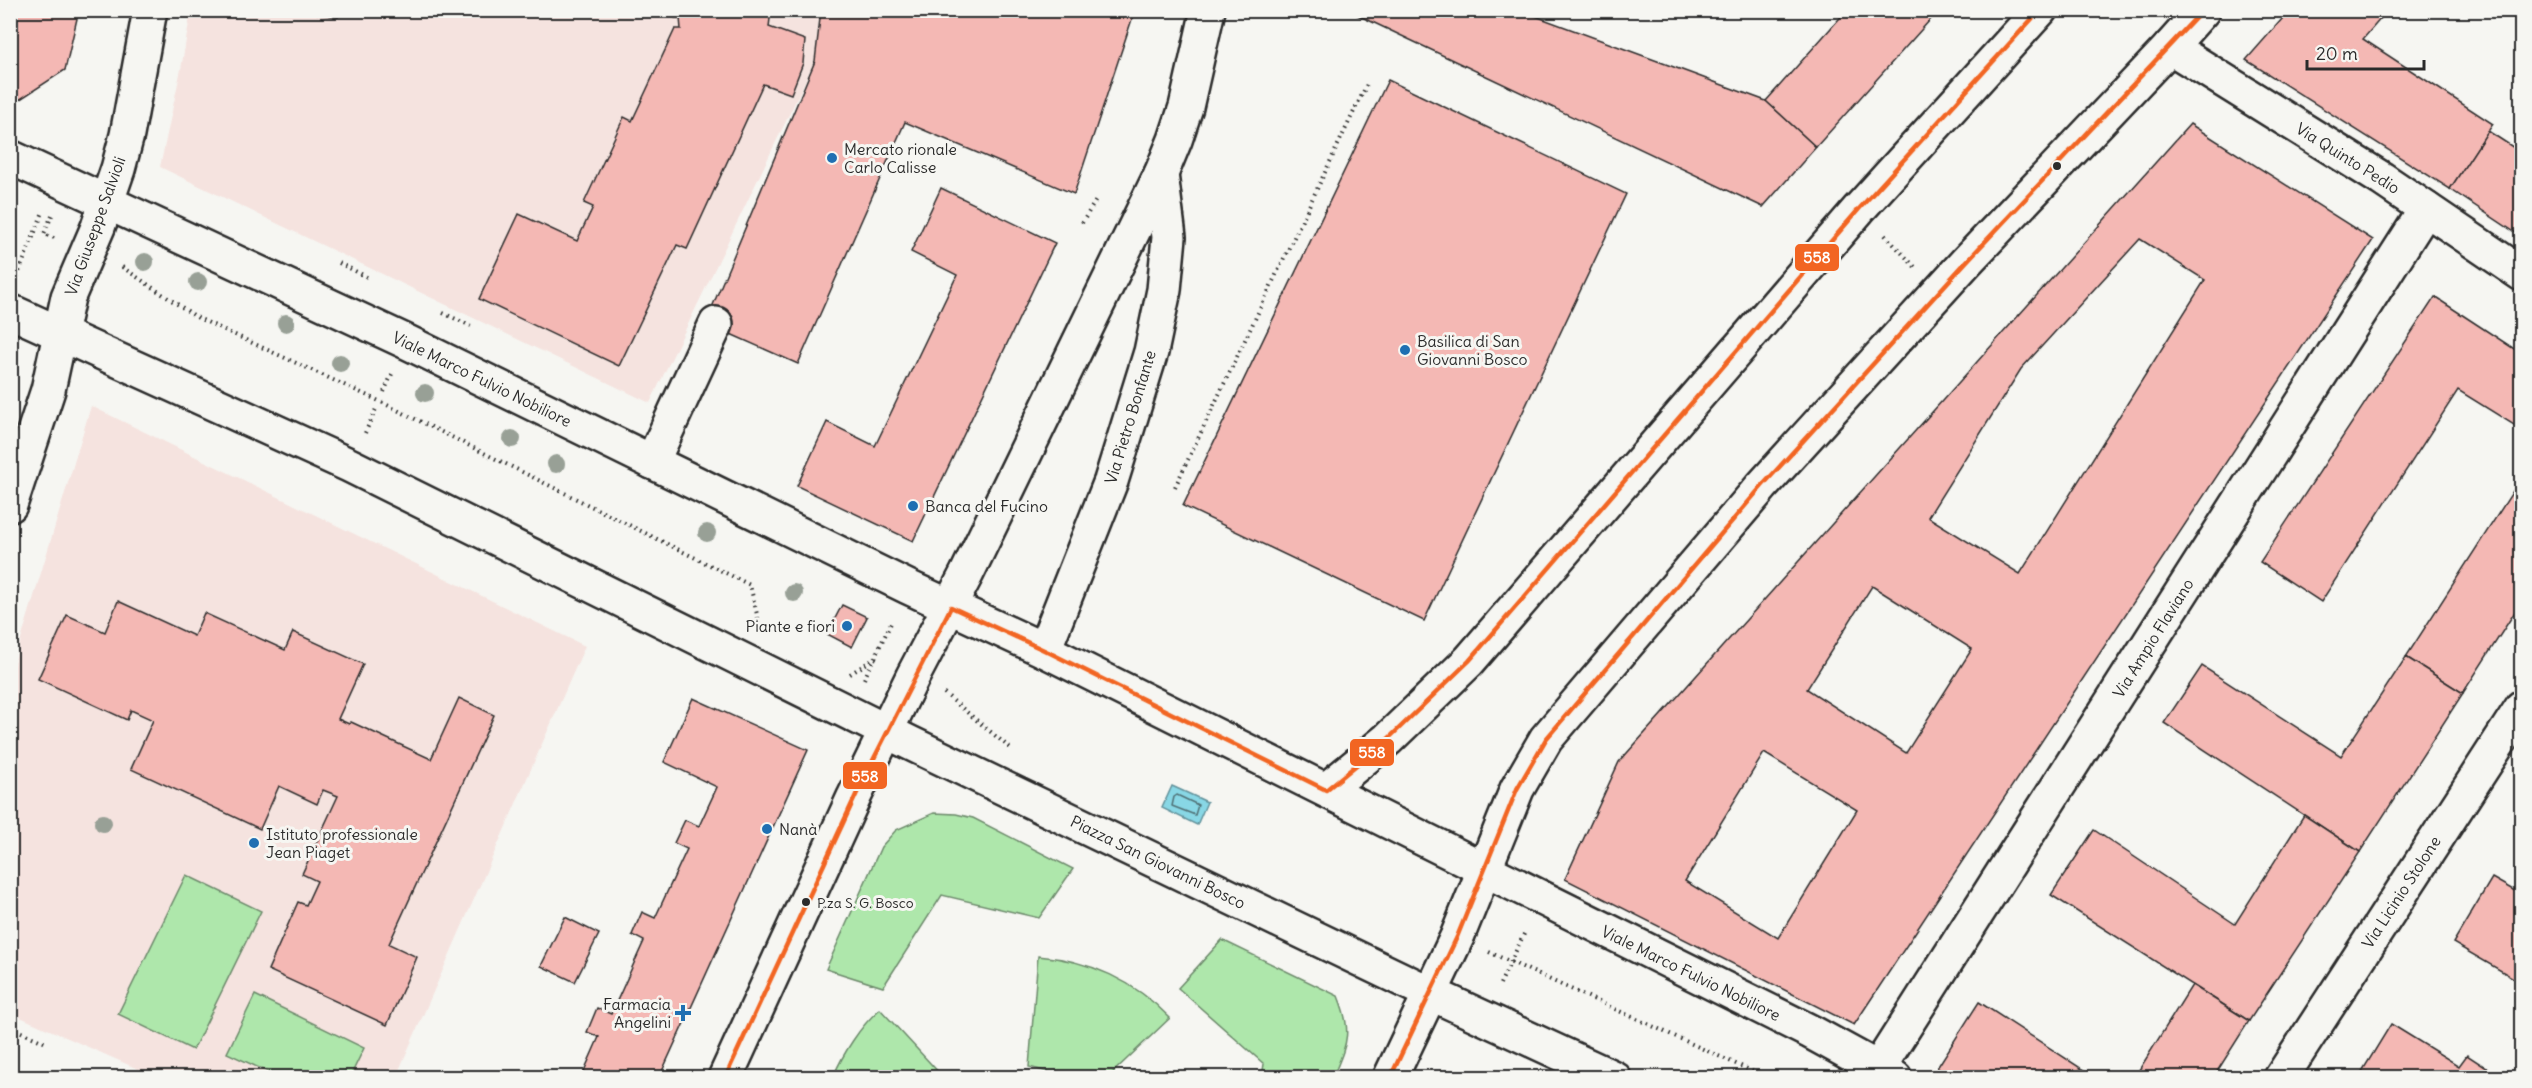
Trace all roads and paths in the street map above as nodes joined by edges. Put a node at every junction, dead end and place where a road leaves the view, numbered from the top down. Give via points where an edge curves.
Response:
1 (150, 10) edge
2 (1208, 10) edge
3 (2040, 10) edge
4 (2203, 10) edge
5 (2170, 47) junction
6 (1368, 82) dead end
7 (10, 157) edge
8 (1161, 174) junction
9 (1096, 200) dead end
10 (107, 203) junction
11 (2426, 209) junction
12 (1082, 223) dead end
13 (1877, 227) dead end
14 (87, 252) junction
15 (339, 263) dead end
16 (1916, 268) dead end
17 (2522, 274) edge
18 (367, 277) dead end
19 (12, 298) edge
20 (443, 313) dead end
21 (717, 324) dead end
22 (471, 326) dead end
23 (59, 335) junction
24 (376, 409) dead end
25 (363, 435) dead end
26 (652, 462) junction
27 (1175, 487) dead end
28 (10, 505) edge
29 (951, 607) junction
30 (893, 617) dead end
31 (763, 637) dead end
32 (1044, 650) junction
33 (875, 658) junction
34 (846, 676) dead end
35 (913, 676) junction
36 (861, 687) dead end
37 (2522, 707) edge
38 (887, 731) junction
39 (1017, 753) dead end
40 (1326, 790) junction
41 (1485, 870) junction
42 (1525, 932) dead end
43 (1499, 956) dead end
44 (1510, 962) junction
45 (1498, 987) dead end
46 (1430, 993) junction
47 (10, 1027) edge
48 (46, 1043) dead end
49 (1887, 1072) edge
50 (725, 1077) edge
51 (1390, 1077) edge
52 (1614, 1077) edge
53 (1767, 1077) edge
54 (2281, 1077) edge

1 - 10 street, Via Giuseppe Salvioli via 127,135
2 - 8 street, Via Pietro Bonfante via 1180,126
3 - 40 street via 1859,209 1469,661 1388,740
4 - 5 street
5 - 11 street, Via Quinto Pedio
5 - 41 street via 1770,477 1559,724 1525,772
6 - 27 path
7 - 10 street, Viale Marco Fulvio Nobiliore
8 - 29 street, Via Pietro Bonfante
8 - 32 street, Via Pietro Bonfante via 1169,237 1164,290 1151,352 1112,481
9 - 12 path
10 - 14 street, Via Giuseppe Salvioli
10 - 26 street, Viale Marco Fulvio Nobiliore via 407,342
11 - 17 street, Via Quinto Pedio
11 - 49 street, Via Ampio Flaviano
13 - 16 path
14 - 19 path via 44,234 52,215 44,210
14 - 23 street, Via Giuseppe Salvioli via 68,297
14 - 31 path via 112,261 198,318 379,401 750,585
15 - 18 path
19 - 23 street
20 - 22 path
21 - 26 street
23 - 28 street, Via Giuseppe Salvioli via 48,390
23 - 38 street via 350,465
24 - 25 path
26 - 29 street, Viale Marco Fulvio Nobiliore
29 - 32 street
29 - 35 street
30 - 33 path
32 - 40 street
33 - 34 path
33 - 35 path
33 - 36 path
35 - 38 street
35 - 39 path via 937,687
37 - 54 street, Via Licinio Stolone
38 - 46 street, Piazza San Giovanni Bosco
38 - 50 street
40 - 41 street
41 - 46 street
41 - 49 street, Viale Marco Fulvio Nobiliore
42 - 44 path
43 - 44 path
44 - 45 path
44 - 53 path
46 - 51 street
46 - 52 street
47 - 48 path

